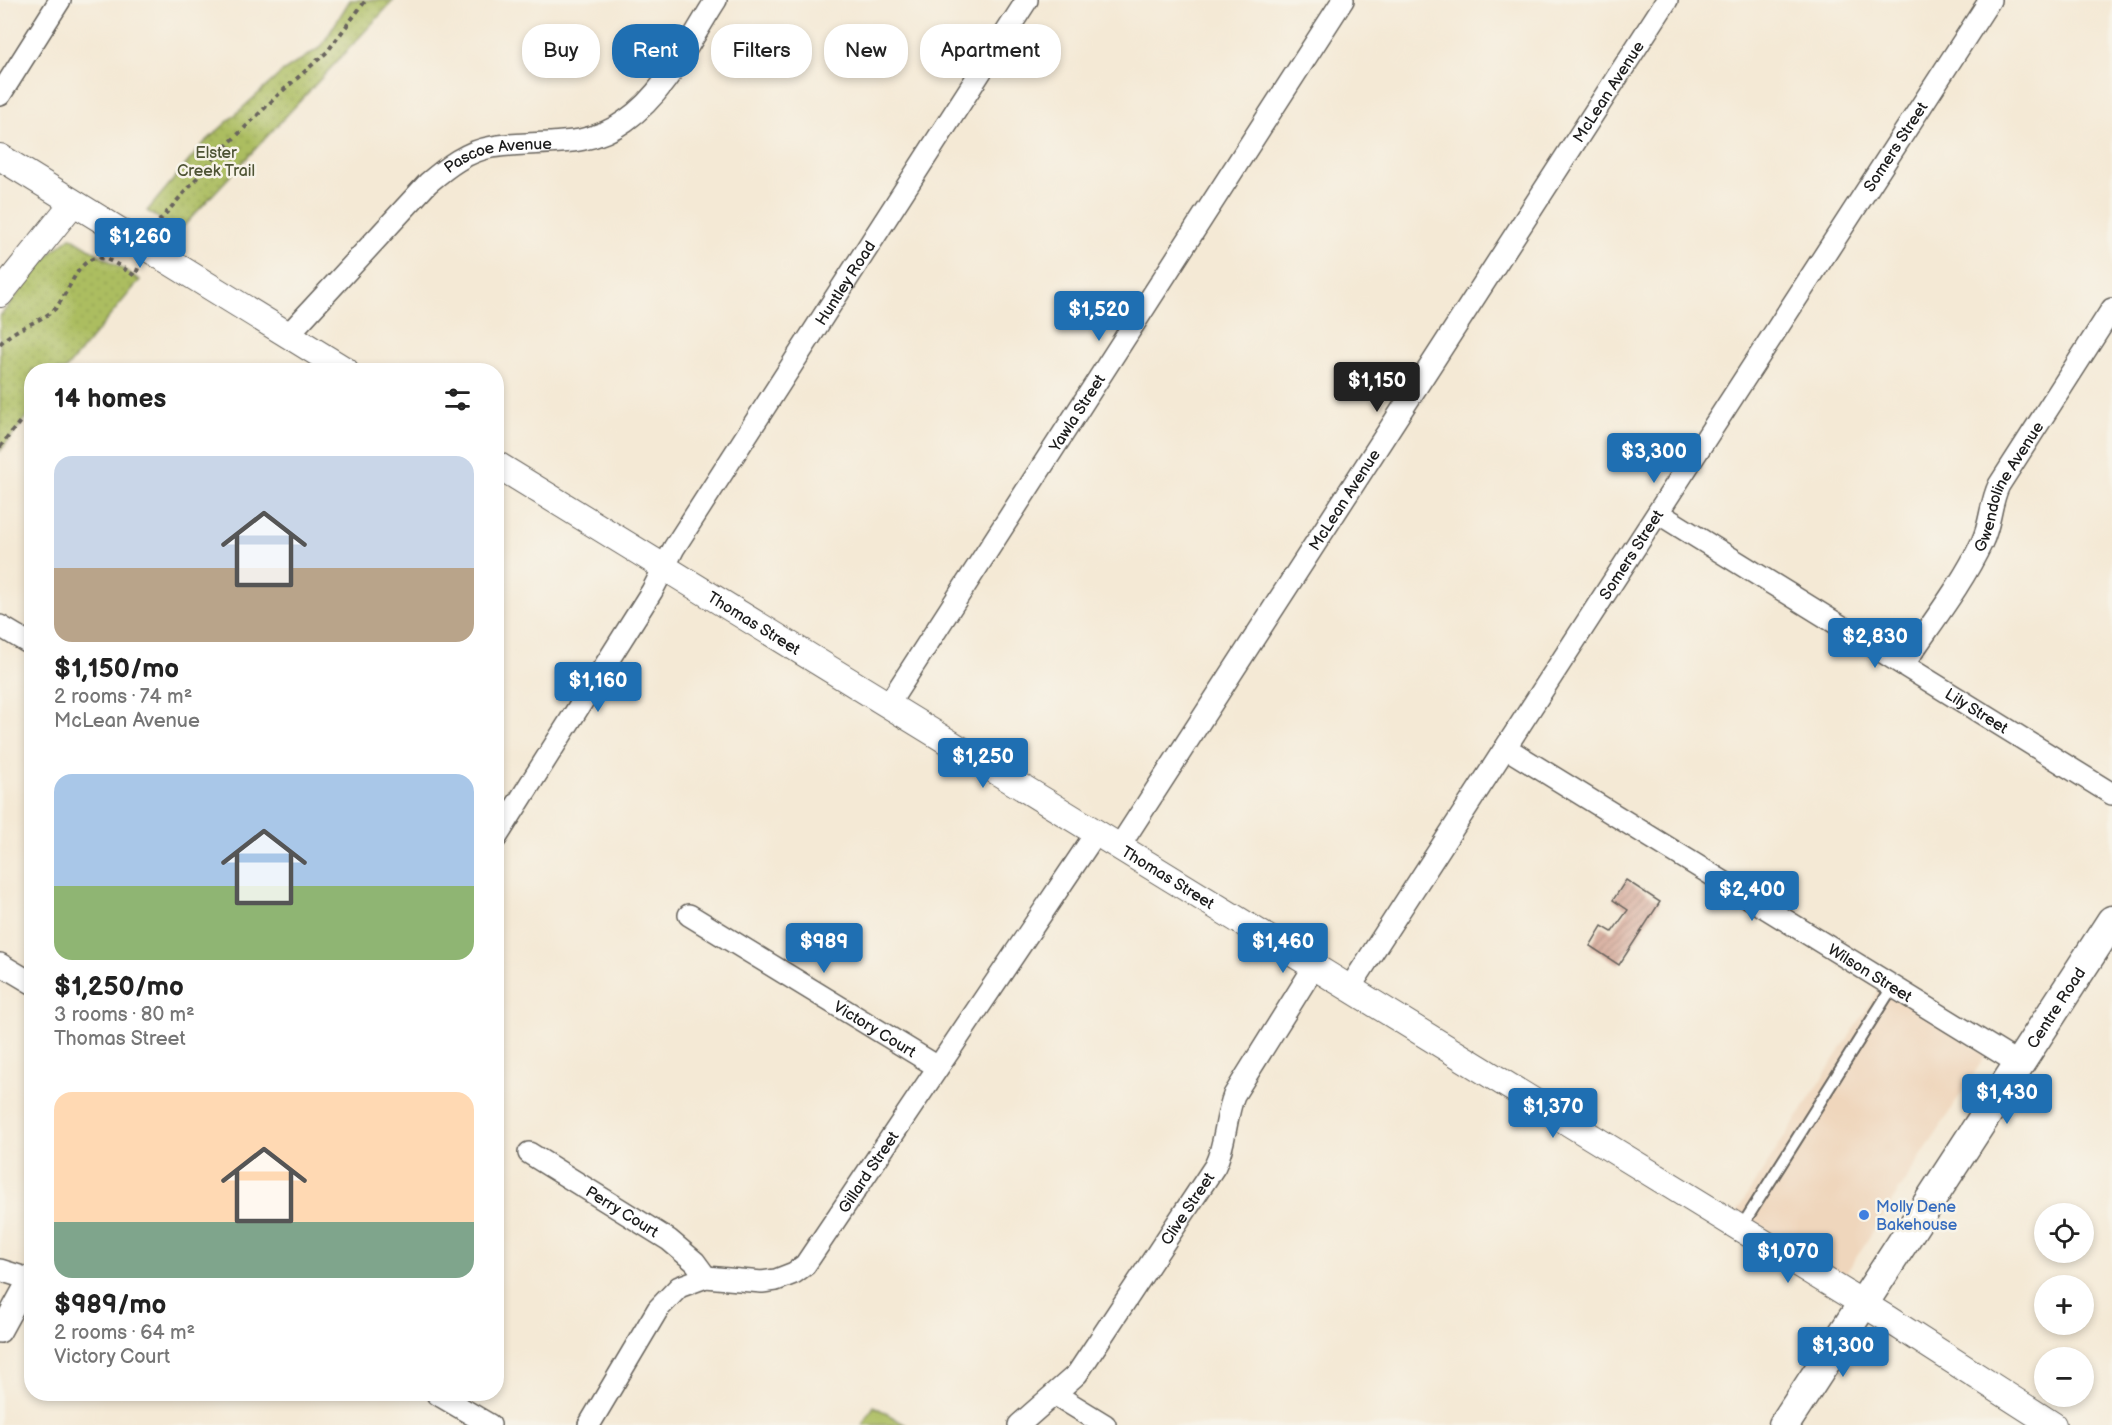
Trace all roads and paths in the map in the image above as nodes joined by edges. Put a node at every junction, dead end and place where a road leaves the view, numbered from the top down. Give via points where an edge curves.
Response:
1 (60, 0) edge
2 (366, 0) edge
3 (716, 0) edge
4 (1027, 0) edge
5 (1343, 0) edge
6 (1667, 0) edge
7 (1990, 0) edge
8 (0, 95) edge
9 (0, 157) edge
10 (73, 202) junction
11 (153, 227) dead end
12 (138, 268) dead end
13 (0, 294) edge
14 (2112, 309) edge
15 (288, 335) junction
16 (0, 344) edge
17 (334, 363) edge
18 (22, 419) dead end
19 (0, 447) edge
20 (504, 469) edge
21 (1659, 513) junction
22 (664, 567) junction
23 (0, 626) edge
24 (24, 640) edge
25 (1904, 664) junction
26 (888, 705) junction
27 (1506, 748) junction
28 (2112, 794) edge
29 (504, 825) edge
30 (1096, 833) junction
31 (1119, 847) junction
32 (689, 915) dead end
33 (2112, 921) edge
34 (0, 964) edge
35 (1314, 967) junction
36 (24, 978) edge
37 (1893, 986) junction
38 (1349, 989) junction
39 (2019, 1064) junction
40 (938, 1067) junction
41 (529, 1153) dead end
42 (1740, 1229) junction
43 (0, 1270) edge
44 (24, 1277) edge
45 (706, 1277) junction
46 (24, 1290) edge
47 (1863, 1305) junction
48 (0, 1332) edge
49 (1056, 1395) junction
50 (449, 1401) edge
51 (490, 1425) edge
52 (589, 1425) edge
53 (1019, 1425) edge
54 (1105, 1425) edge
55 (1784, 1425) edge
56 (2053, 1425) edge

1 - 8 street
2 - 11 path via 327,52 218,154
3 - 15 street, Pascoe Avenue via 661,84 626,121 573,143 490,147 445,168
4 - 22 street, Huntley Road
5 - 26 street, Yawla Street
6 - 31 street, McLean Avenue
7 - 21 street, Somers Street
9 - 10 street
10 - 13 street
10 - 15 street
12 - 16 path via 135,276 110,259 88,261 79,268 57,307
14 - 25 street, Gwendoline Avenue via 2000,485 1983,541
15 - 17 street
18 - 19 path
20 - 22 street, Thomas Street
21 - 25 street, Lily Street
21 - 27 street, Somers Street
22 - 26 street, Thomas Street
22 - 29 street, Huntley Road
23 - 24 street
25 - 28 street, Lily Street
26 - 30 street, Thomas Street
27 - 37 street, Wilson Street
27 - 38 street, Somers Street
30 - 31 street, Thomas Street
30 - 40 street, Gillard Street
31 - 35 street, Thomas Street
32 - 40 street, Victory Court
33 - 39 main road, Centre Road
34 - 36 street
35 - 38 street, Thomas Street
35 - 49 street, Clive Street via 1234,1095 1224,1145 1215,1166 1077,1374
37 - 39 street, Wilson Street
37 - 42 lane
38 - 42 street, Thomas Street
39 - 47 main road, Centre Road
40 - 45 street, Gillard Street via 805,1265 794,1273 762,1282
41 - 45 street, Perry Court via 669,1240
42 - 47 street, Thomas Street
43 - 44 street
45 - 52 street, Gillard Street via 692,1280 667,1297
46 - 48 street
47 - 55 main road, Centre Road
47 - 56 street, Thomas Street
49 - 53 street, Clive Street
49 - 54 street
50 - 51 street

